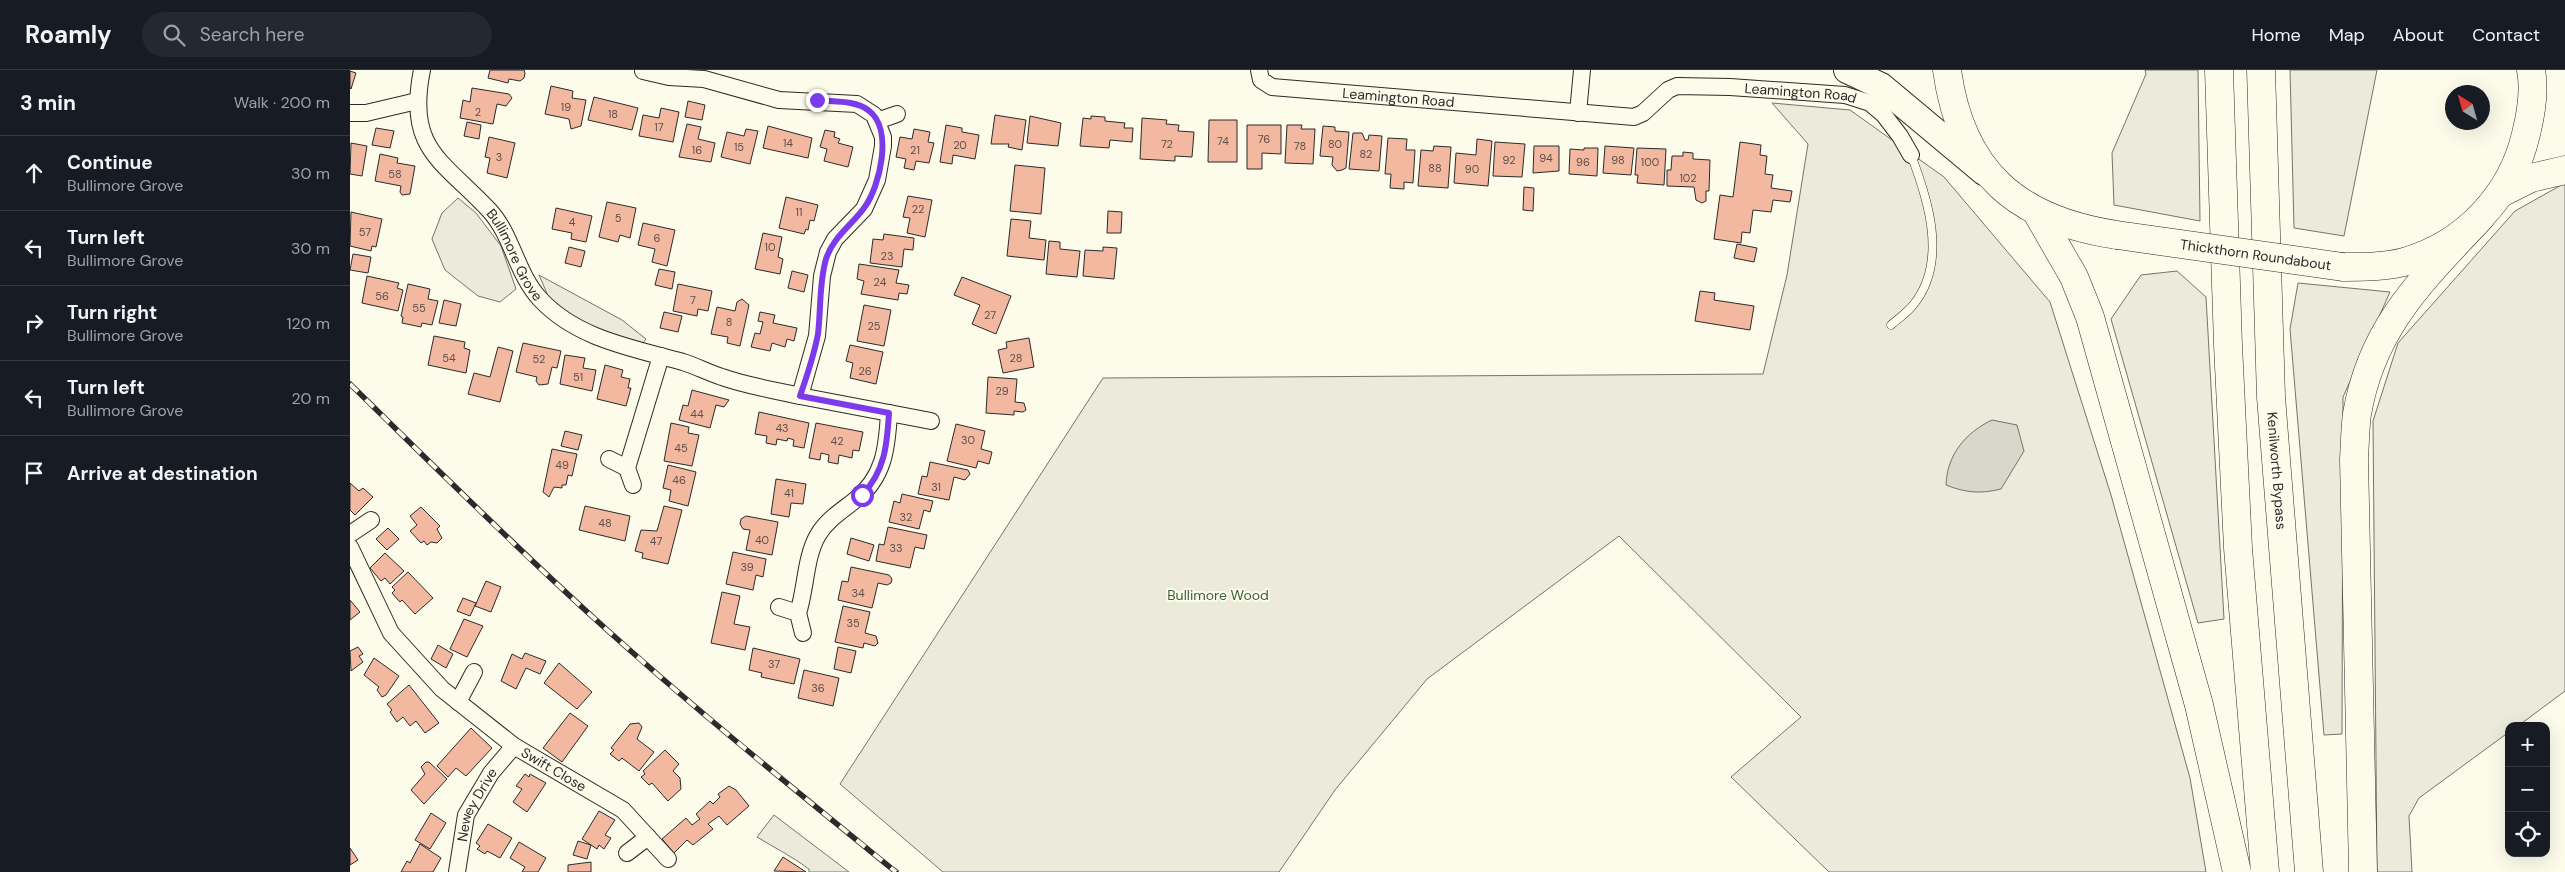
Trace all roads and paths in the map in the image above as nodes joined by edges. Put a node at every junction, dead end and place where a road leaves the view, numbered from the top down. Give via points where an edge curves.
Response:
1 (422, 70) edge
2 (1259, 70) edge
3 (1582, 70) edge
4 (1847, 70) edge
5 (1947, 70) edge
6 (2219, 70) edge
7 (2261, 70) edge
8 (2531, 70) edge
9 (643, 71) edge
10 (417, 101) junction
11 (350, 112) edge
12 (1578, 113) junction
13 (897, 114) dead end
14 (877, 121) junction
15 (1911, 155) joint
16 (2565, 170) edge
17 (1994, 181) junction
18 (2503, 192) junction
19 (2036, 211) junction
20 (2482, 217) junction
21 (1891, 325) dead end
22 (661, 356) junction
23 (800, 396) junction
24 (889, 413) junction
25 (931, 421) dead end
26 (609, 459) dead end
27 (627, 468) junction
28 (633, 485) dead end
29 (370, 520) dead end
30 (350, 534) edge
31 (350, 547) edge
32 (779, 607) dead end
33 (798, 613) junction
34 (803, 633) dead end
35 (474, 672) dead end
36 (458, 702) junction
37 (514, 746) junction
38 (648, 837) junction
39 (627, 853) dead end
40 (668, 859) dead end
41 (457, 872) edge
42 (2237, 872) edge
43 (2265, 872) edge
44 (2309, 872) edge
45 (2363, 872) edge

1 - 10 street, Bullimore Grove
2 - 12 street, Leamington Road via 1260,80 1272,87
3 - 12 street
4 - 17 main road, Leamington Road via 1881,86
5 - 17 highway, Thickthorn Roundabout via 1955,115 1968,143
6 - 43 highway via 2238,548
7 - 44 highway, Kenilworth Bypass via 2271,397
8 - 18 highway, Thickthorn Roundabout via 2529,122 2516,168
9 - 14 street via 669,77 704,79 779,100 857,104 867,108
10 - 11 street via 366,113
10 - 22 street, Bullimore Grove via 422,129 435,156 491,212 538,297 557,315 583,331
12 - 15 street, Leamington Road via 1639,116 1677,86 1845,95 1870,103 1884,115
13 - 14 street
14 - 23 street via 883,146 877,180 864,208 835,239 828,252 822,276 817,336
15 - 21 lane, Leamington Road via 1930,212 1931,256 1924,286 1915,303
16 - 18 highway via 2532,178
17 - 19 highway, Thickthorn Roundabout
18 - 20 highway, Thickthorn Roundabout
19 - 20 highway, Thickthorn Roundabout, bridge via 2074,227 2117,235 2343,267 2372,267 2425,255
19 - 42 highway via 2074,277 2090,317 2199,705
20 - 45 highway via 2423,279 2394,318 2372,360 2357,416 2355,469
22 - 23 street, Bullimore Grove via 722,377
22 - 27 street
23 - 24 street, Bullimore Grove
24 - 25 street, Bullimore Grove
24 - 33 street via 887,446 880,470 869,488 826,523 816,538
26 - 27 street
27 - 28 street
29 - 30 street
31 - 36 street, Swift Close via 391,633
32 - 33 street
33 - 34 street
35 - 36 street
36 - 37 street, Swift Close
37 - 38 street, Swift Close via 623,810
37 - 41 street, Newey Drive via 491,773 466,815
38 - 39 street
38 - 40 street, Swift Close

